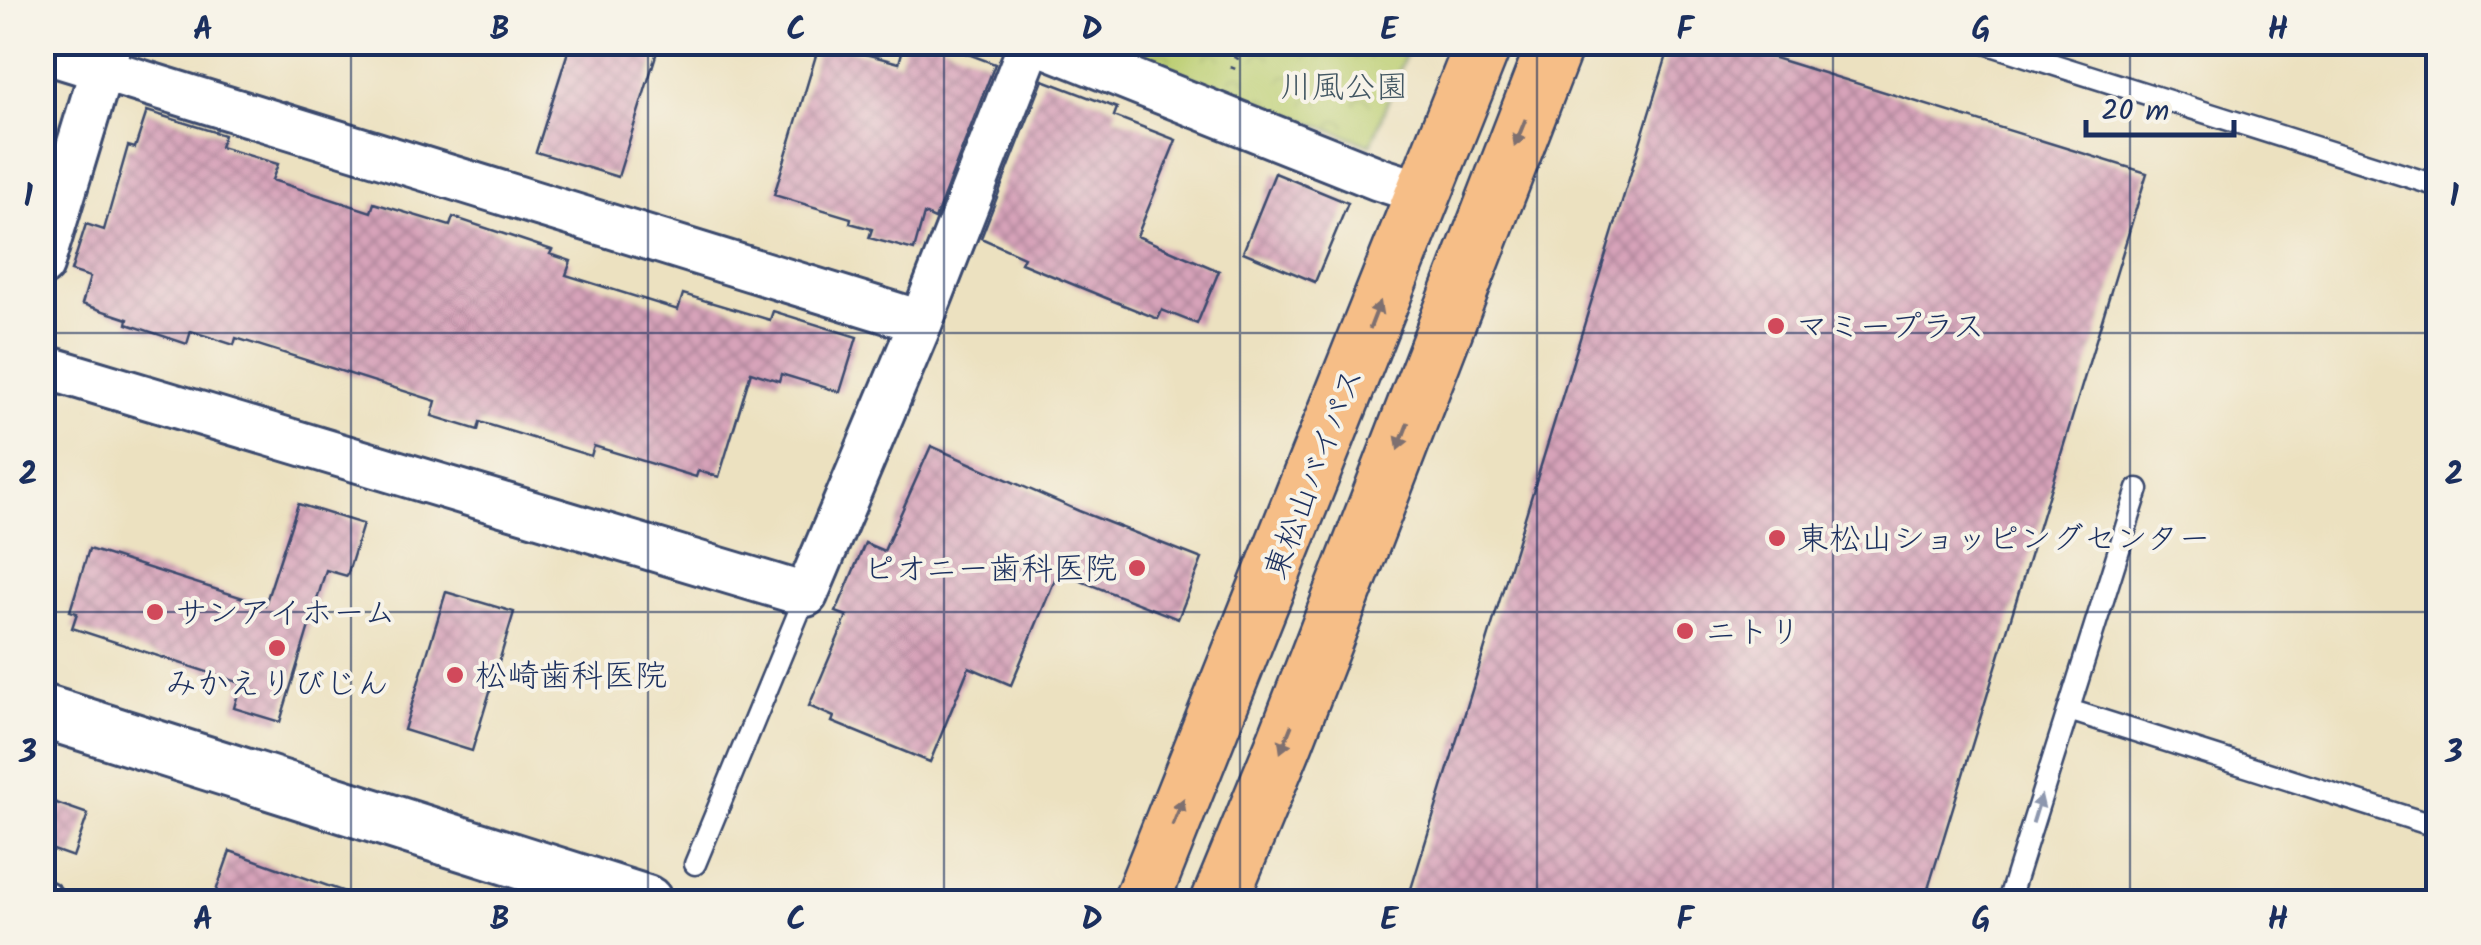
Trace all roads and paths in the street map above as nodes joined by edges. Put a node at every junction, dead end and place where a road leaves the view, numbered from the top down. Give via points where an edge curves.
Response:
1 (1034, 42) edge
2 (1484, 42) edge
3 (1556, 42) edge
4 (1982, 42) edge
5 (42, 51) edge
6 (105, 56) edge
7 (2438, 186) edge
8 (1423, 193) junction
9 (42, 265) edge
10 (921, 322) junction
11 (42, 366) edge
12 (2138, 490) dead end
13 (806, 595) junction
14 (2069, 710) junction
15 (42, 711) edge
16 (2438, 827) edge
17 (695, 864) dead end
18 (646, 902) edge
19 (1141, 902) edge
20 (1219, 902) edge
21 (2008, 902) edge

1 - 8 street
1 - 10 street
2 - 8 highway, 東松山バイパス
3 -> 20 highway
4 - 7 lane
5 - 6 street
6 - 9 street
6 - 10 street
19 -> 8 highway, 東松山バイパス
10 - 13 street
11 - 13 street
12 - 14 lane
13 - 17 lane
14 - 16 lane
21 -> 14 lane
15 - 18 street

